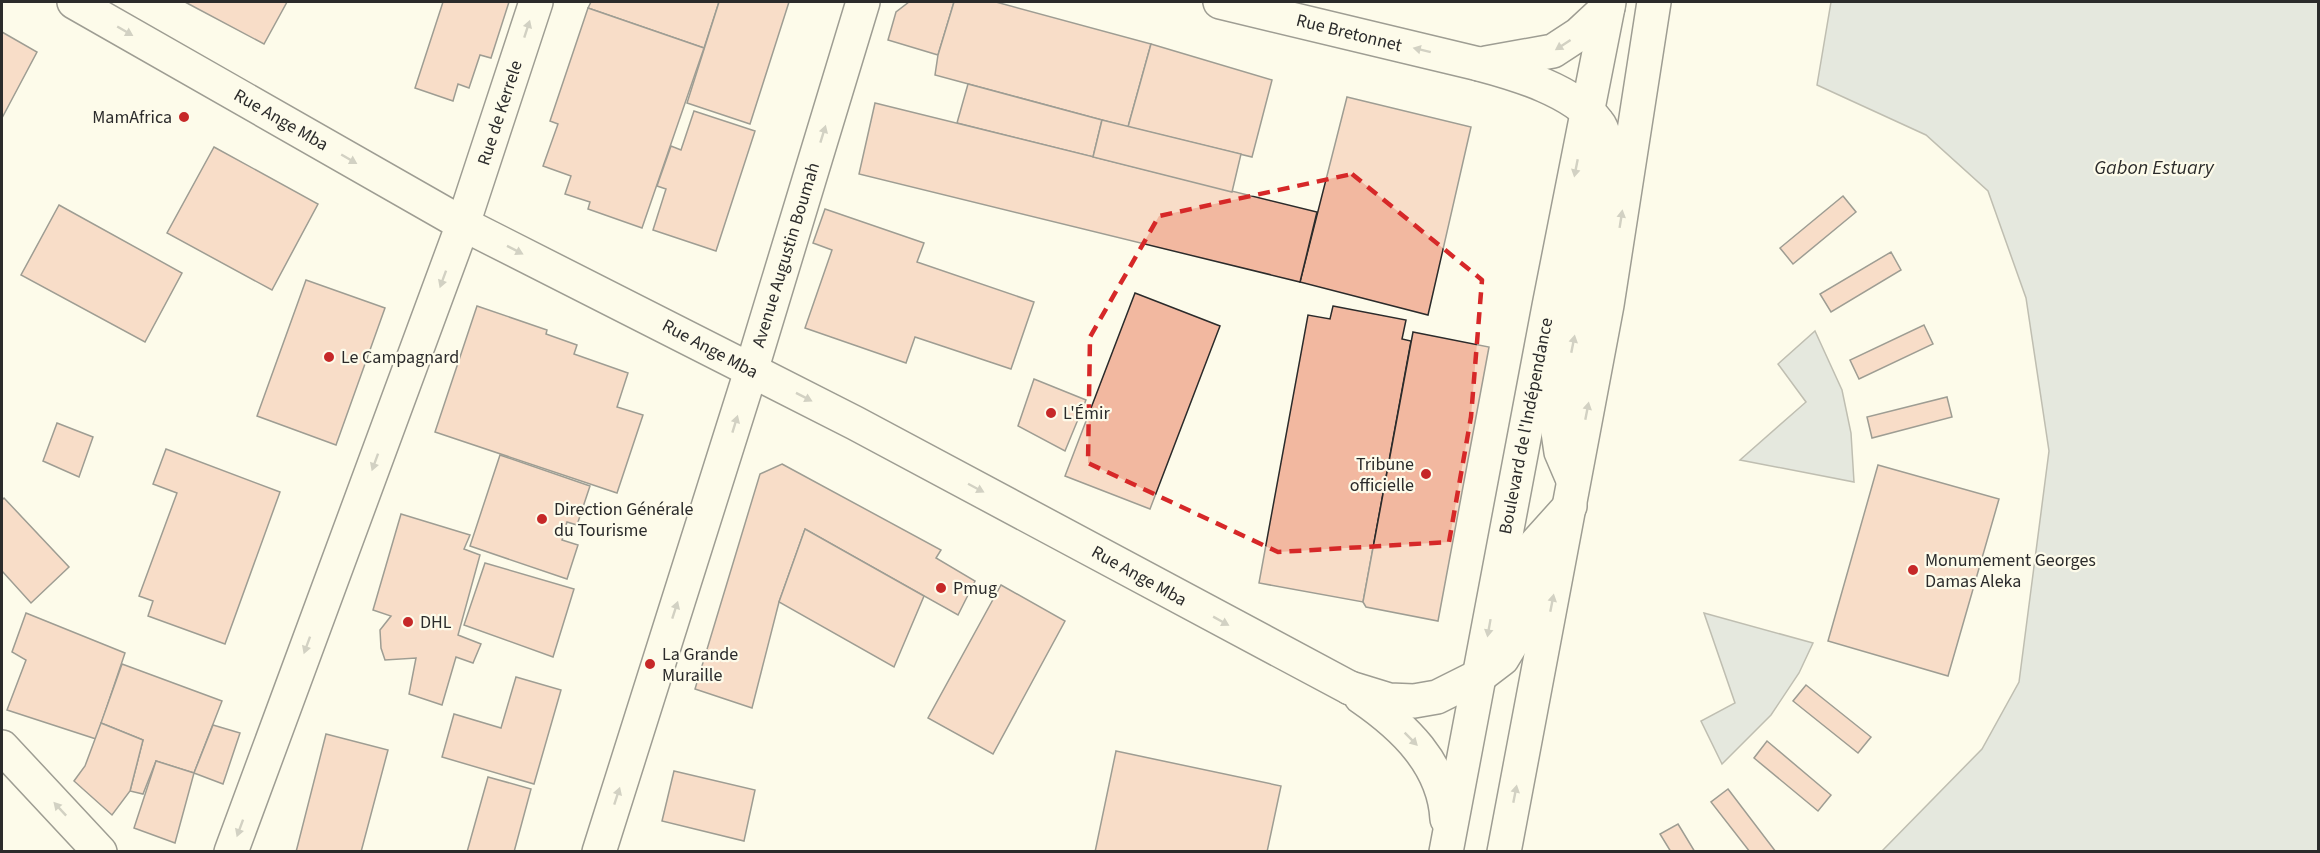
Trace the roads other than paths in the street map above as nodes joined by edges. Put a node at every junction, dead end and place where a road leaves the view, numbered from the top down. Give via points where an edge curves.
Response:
1 (74, 2) edge
2 (536, 2) edge
3 (863, 2) edge
4 (1220, 2) edge
5 (1654, 2) edge
6 (1609, 4) edge
7 (1479, 64) junction
8 (1588, 111) junction
9 (463, 224) junction
10 (751, 371) junction
11 (1572, 494) junction
12 (1480, 675) junction
13 (1350, 688) junction
14 (2, 747) edge
15 (1447, 845) edge
16 (100, 852) edge
17 (231, 852) edge
18 (599, 852) edge
19 (1504, 852) edge

1 -> 9 street, Rue Ange Mba
9 -> 2 street, Rue de Kerrele
10 -> 3 street, Avenue Augustin Boumah
7 -> 4 street, Rue Bretonnet
11 -> 5 street via 1607,305
6 -> 7 street via 1579,34 1553,51
6 - 8 street, Boulevard de l'Indépendance
7 - 8 street, Rue Bretonnet via 1554,90
11 -> 8 street via 1557,425 1608,149 1600,126
8 -> 12 street, Boulevard de l'Indépendance
9 -> 10 street, Rue Ange Mba
9 -> 17 street, Rue de Kerrele
10 -> 13 street, Rue Ange Mba
18 -> 10 street, Avenue Augustin Boumah
11 - 12 street via 1535,545 1518,633 1502,659
19 -> 11 street
12 - 13 street via 1437,697 1414,701 1389,700
12 - 15 street, Boulevard de l'Indépendance
13 -> 15 street via 1386,714 1423,751 1438,779 1447,813
16 -> 14 street

